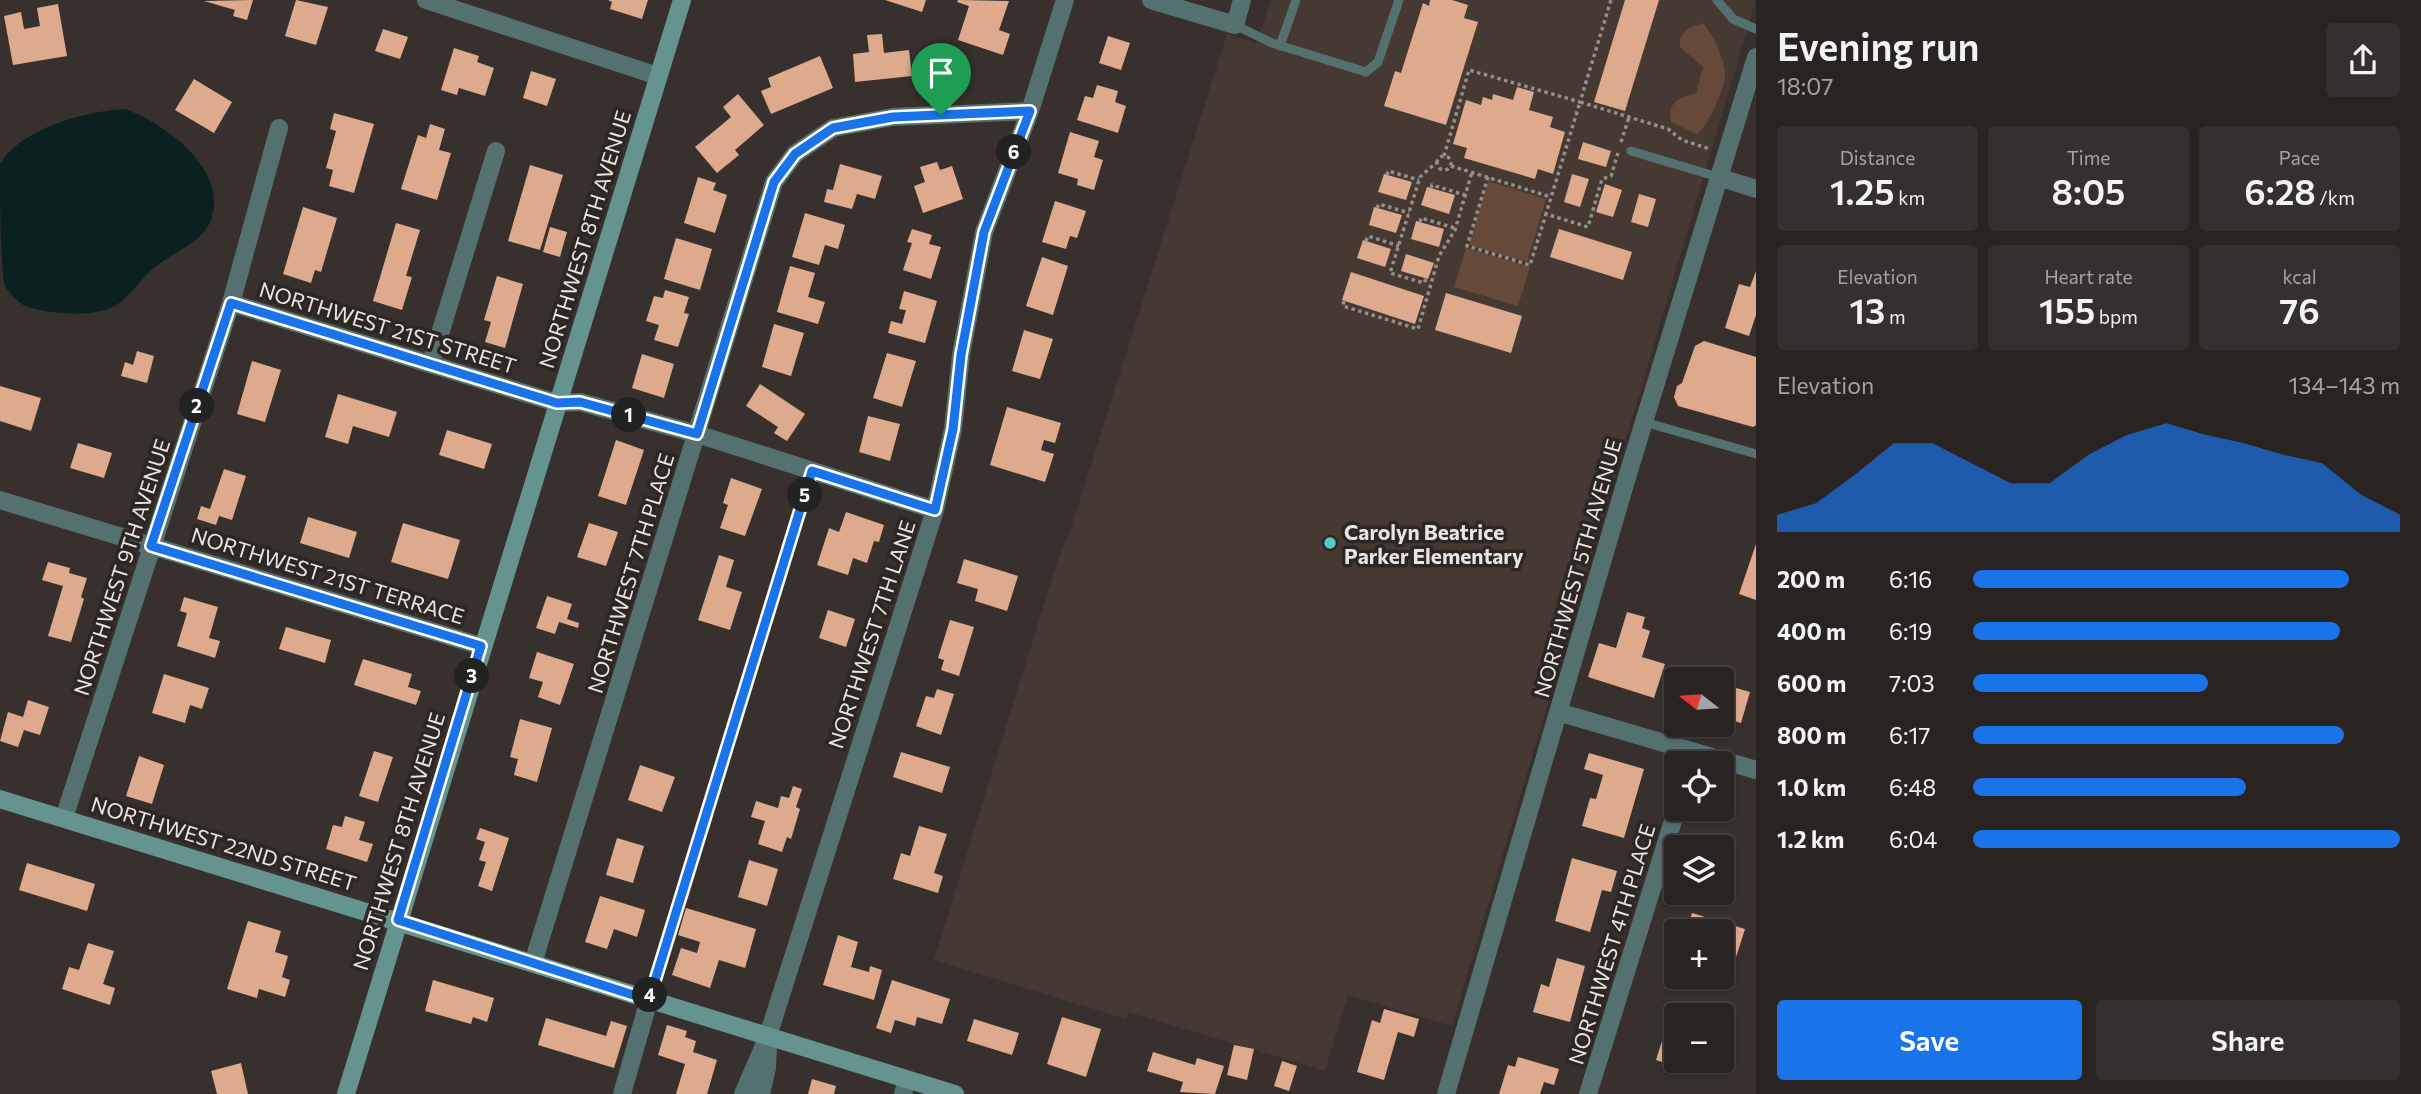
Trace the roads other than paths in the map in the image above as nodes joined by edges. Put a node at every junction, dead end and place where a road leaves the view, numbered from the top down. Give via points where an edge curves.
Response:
1 (426, 0) edge
2 (682, 0) edge
3 (1065, 0) edge
4 (1151, 0) edge
5 (1242, 0) edge
6 (1296, 0) edge
7 (1399, 0) edge
8 (1717, 0) edge
9 (1235, 25) junction
10 (1756, 29) edge
11 (1280, 46) junction
12 (1756, 57) edge
13 (658, 76) junction
14 (1030, 111) junction
15 (279, 128) dead end
16 (496, 151) dead end
17 (1631, 151) dead end
18 (1718, 177) junction
19 (1756, 188) edge
20 (231, 303) junction
21 (431, 363) junction
22 (557, 403) junction
23 (1644, 422) junction
24 (697, 434) junction
25 (1756, 454) edge
26 (812, 471) junction
27 (0, 499) edge
28 (935, 510) junction
29 (151, 546) junction
30 (481, 646) junction
31 (1558, 712) junction
32 (1675, 751) edge
33 (1734, 765) edge
34 (1756, 770) edge
35 (0, 799) edge
36 (64, 818) junction
37 (1673, 821) edge
38 (398, 920) junction
39 (533, 963) junction
40 (649, 1000) junction
41 (768, 1036) junction
42 (905, 1087) edge
43 (346, 1094) edge
44 (622, 1094) edge
45 (743, 1094) edge
46 (761, 1094) edge
47 (955, 1094) edge
48 (1446, 1094) edge
49 (1588, 1094) edge

1 - 13 street
2 - 13 street, NORTHWEST 8TH AVENUE
3 - 14 street, NORTHWEST 7TH LANE
4 - 9 street
5 - 9 street
6 - 11 lane
7 - 11 lane via 1378,62 1366,72
8 - 10 lane via 1733,19
9 - 11 lane
12 - 18 street, NORTHWEST 5TH AVENUE
13 - 22 street, NORTHWEST 8TH AVENUE
14 - 24 street, NORTHWEST 7TH PLACE via 893,117 833,128 795,154 774,182
14 - 28 street, NORTHWEST 7TH LANE via 984,232 961,355 953,429
15 - 20 street, NORTHWEST 9TH AVENUE
16 - 21 street
17 - 18 lane
18 - 19 street
18 - 23 street, NORTHWEST 5TH AVENUE
20 - 21 street, NORTHWEST 21ST STREET
20 - 29 street, NORTHWEST 9TH AVENUE
21 - 22 street, NORTHWEST 21ST STREET
22 - 24 street, NORTHWEST 21ST STREET via 580,402
22 - 30 street, NORTHWEST 8TH AVENUE
23 - 25 lane
23 - 31 street, NORTHWEST 5TH AVENUE
24 - 26 street, NORTHWEST 21ST STREET
24 - 39 street, NORTHWEST 7TH PLACE
26 - 28 street, NORTHWEST 21ST STREET
26 - 40 lane
27 - 29 street, NORTHWEST 21ST TERRACE
28 - 41 street, NORTHWEST 7TH LANE
29 - 30 street, NORTHWEST 21ST TERRACE
29 - 36 street, NORTHWEST 9TH AVENUE
30 - 38 street, NORTHWEST 8TH AVENUE
31 - 32 street
31 - 48 street, NORTHWEST 5TH AVENUE
33 - 34 street
35 - 36 street, NORTHWEST 22ND STREET
36 - 38 street, NORTHWEST 22ND STREET
37 - 49 street, NORTHWEST 4TH PLACE
38 - 39 street, NORTHWEST 22ND STREET
38 - 43 street, NORTHWEST 8TH AVENUE
39 - 40 street, NORTHWEST 22ND STREET
40 - 41 street, NORTHWEST 22ND STREET
40 - 44 street
41 - 42 street, NORTHWEST 22ND STREET
41 - 45 street, NORTHWEST 7TH LANE
41 - 46 street, NORTHWEST 7TH LANE
42 - 47 street, NORTHWEST 22ND STREET

